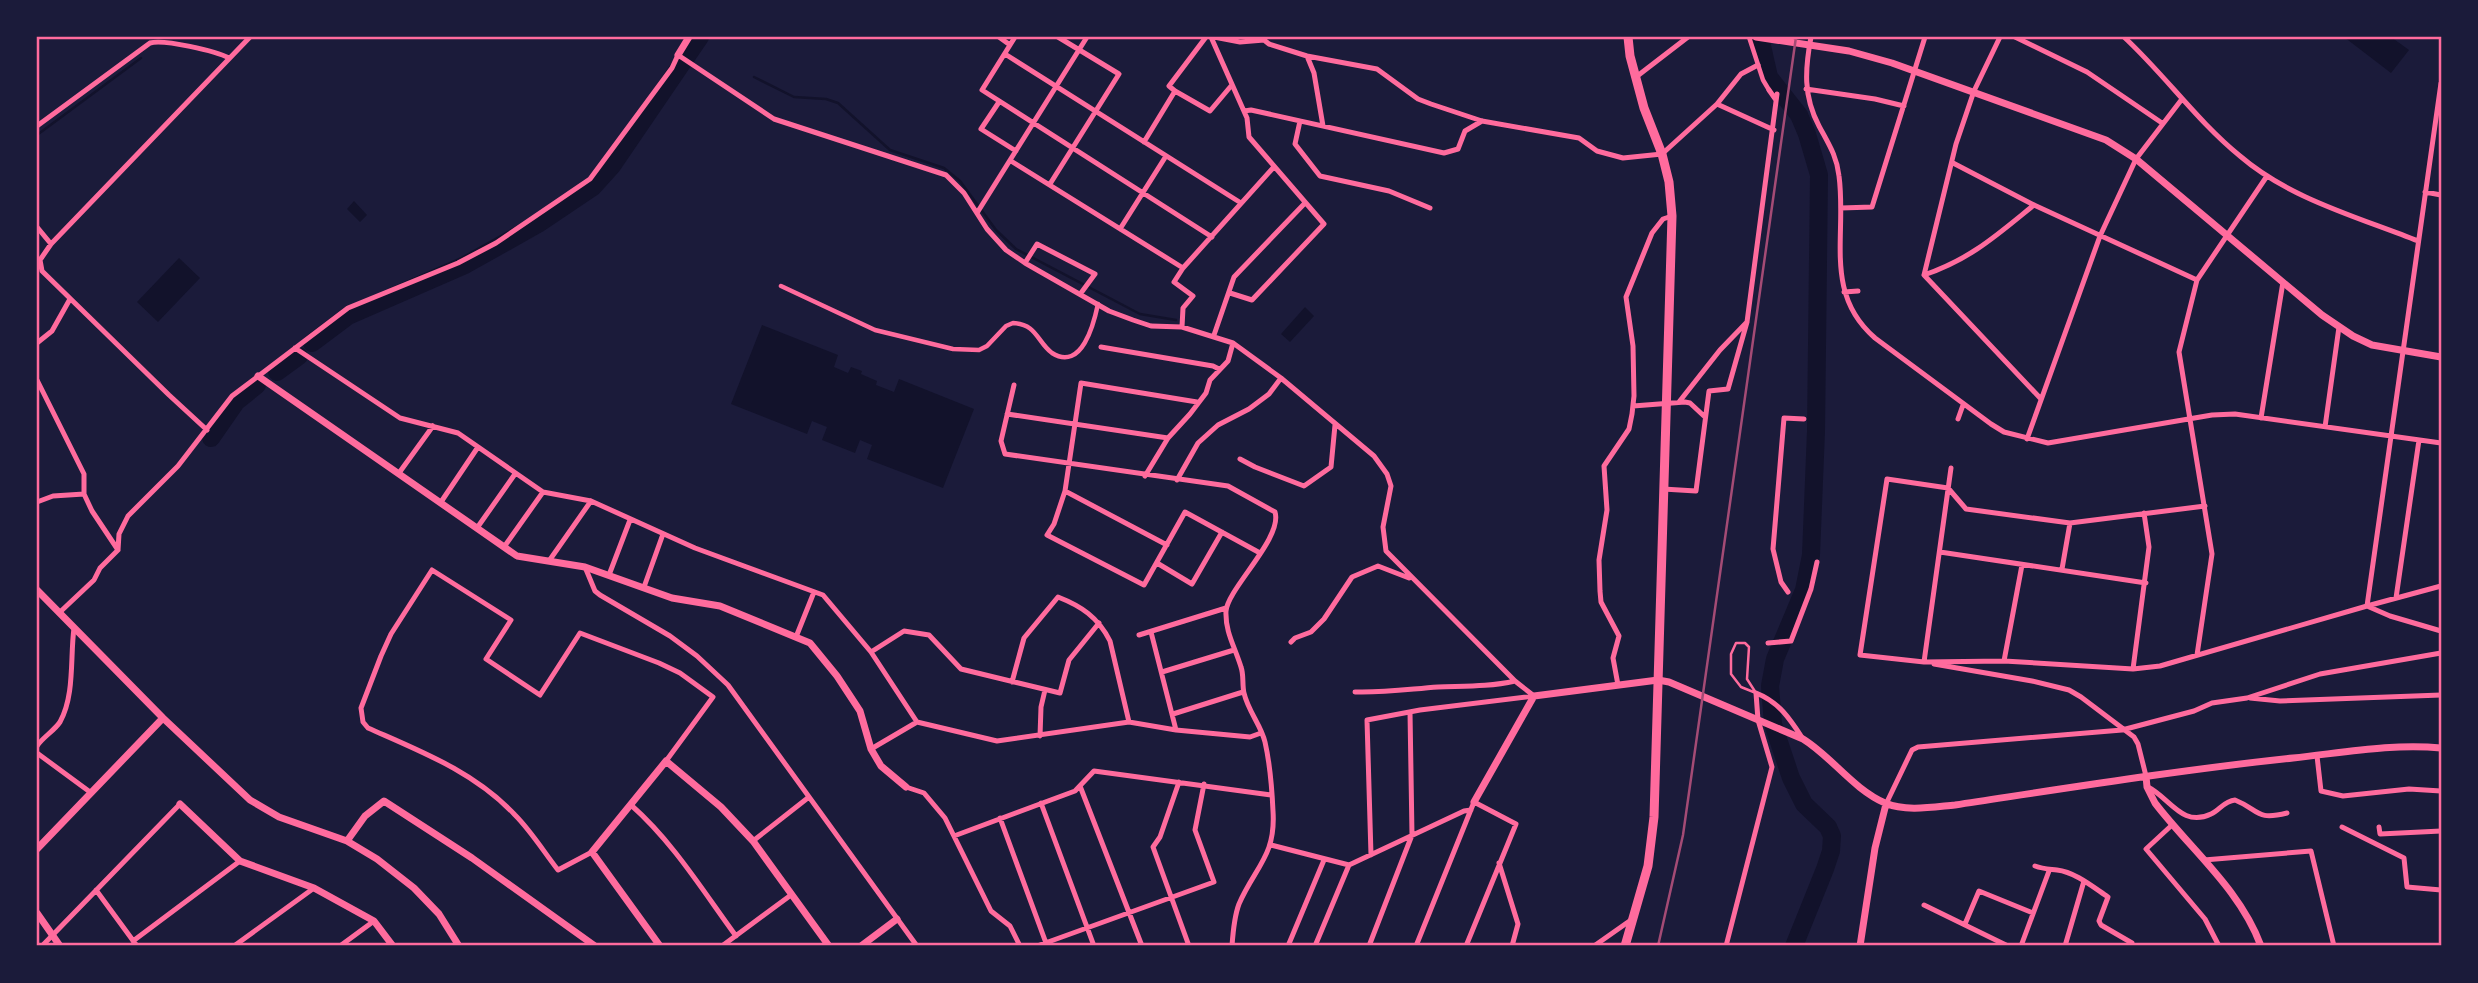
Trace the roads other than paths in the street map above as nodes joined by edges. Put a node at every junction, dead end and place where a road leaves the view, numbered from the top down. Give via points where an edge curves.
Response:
1 (250, 37) edge
2 (689, 37) edge
3 (999, 37) edge
4 (1015, 37) edge
5 (1058, 37) edge
6 (1087, 37) edge
7 (1210, 37) edge
8 (1628, 37) edge
9 (1688, 37) edge
10 (1749, 37) edge
11 (1756, 37) edge
12 (1811, 37) edge
13 (1925, 37) edge
14 (2000, 37) edge
15 (2015, 37) edge
16 (2124, 37) edge
17 (1265, 39) edge
18 (1010, 44) junction
19 (1079, 49) junction
20 (1005, 54) junction
21 (680, 56) junction
22 (1307, 56) junction
23 (229, 58) junction
24 (1758, 65) junction
25 (1915, 71) junction
26 (1636, 78) junction
27 (2441, 83) edge
28 (1057, 86) junction
29 (1231, 86) junction
30 (1806, 89) junction
31 (1769, 90) joint
32 (1175, 91) junction
33 (1973, 91) junction
34 (1777, 94) dead end
35 (2182, 99) junction
36 (999, 102) junction
37 (1778, 102) junction
38 (1717, 104) junction
39 (1904, 106) junction
40 (1097, 111) junction
41 (1244, 111) junction
42 (1300, 121) junction
43 (1482, 121) junction
44 (2162, 123) junction
45 (1033, 124) junction
46 (37, 126) edge
47 (1323, 126) junction
48 (1774, 130) junction
49 (1144, 142) junction
50 (1073, 149) junction
51 (1016, 151) junction
52 (1662, 154) junction
53 (1166, 156) junction
54 (2136, 159) junction
55 (1011, 161) junction
56 (1953, 163) junction
57 (1273, 167) junction
58 (2267, 176) junction
59 (1050, 184) junction
60 (2425, 192) junction
61 (1143, 193) junction
62 (2441, 195) edge
63 (1241, 203) junction
64 (1305, 203) junction
65 (2034, 205) junction
66 (1430, 208) dead end
67 (1841, 208) junction
68 (977, 213) junction
69 (1672, 216) junction
70 (37, 227) edge
71 (1120, 229) junction
72 (2228, 235) junction
73 (2100, 236) junction
74 (1212, 237) junction
75 (2418, 241) junction
76 (51, 244) junction
77 (1025, 263) junction
78 (1183, 268) junction
79 (1924, 275) junction
80 (2197, 281) junction
81 (2283, 282) junction
82 (782, 286) dead end
83 (1858, 291) dead end
84 (1844, 292) junction
85 (1081, 293) junction
86 (1230, 293) junction
87 (70, 299) junction
88 (1098, 304) junction
89 (1747, 321) junction
90 (1182, 327) junction
91 (2339, 327) junction
92 (1214, 335) junction
93 (37, 343) edge
94 (1233, 343) junction
95 (1101, 347) dead end
96 (295, 348) junction
97 (2402, 352) junction
98 (2441, 358) edge
99 (1219, 369) junction
100 (258, 376) junction
101 (1281, 378) junction
102 (37, 380) edge
103 (1014, 385) dead end
104 (2041, 399) junction
105 (1197, 402) junction
106 (1679, 402) junction
107 (1666, 404) junction
108 (1963, 405) junction
109 (1633, 406) junction
110 (1007, 414) junction
111 (1705, 417) junction
112 (2260, 418) junction
113 (1804, 419) dead end
114 (1958, 419) dead end
115 (2189, 419) junction
116 (1074, 423) junction
117 (1335, 425) junction
118 (433, 426) junction
119 (2325, 427) junction
120 (207, 430) junction
121 (2390, 436) junction
122 (1168, 438) junction
123 (2027, 439) junction
124 (2419, 440) junction
125 (2441, 443) edge
126 (478, 447) junction
127 (1240, 459) dead end
128 (1068, 463) junction
129 (1951, 468) dead end
130 (399, 473) junction
131 (515, 474) junction
132 (1146, 476) junction
133 (1177, 480) junction
134 (1948, 488) junction
135 (1663, 489) junction
136 (1065, 491) junction
137 (543, 492) junction
138 (84, 494) junction
139 (590, 501) junction
140 (37, 502) edge
141 (441, 502) junction
142 (2204, 506) junction
143 (2144, 513) junction
144 (629, 520) junction
145 (2070, 523) junction
146 (477, 528) junction
147 (1222, 532) junction
148 (663, 534) junction
149 (1167, 545) junction
150 (504, 547) junction
151 (118, 550) junction
152 (1940, 552) junction
153 (1260, 553) junction
154 (549, 561) junction
155 (1816, 562) dead end
156 (1157, 563) junction
157 (2022, 565) junction
158 (585, 567) junction
159 (2062, 569) junction
160 (610, 575) junction
161 (1412, 579) junction
162 (2146, 583) junction
163 (2441, 586) edge
164 (644, 587) junction
165 (37, 590) edge
166 (814, 592) junction
167 (1788, 592) dead end
168 (2396, 598) junction
169 (2367, 606) junction
170 (1226, 608) junction
171 (60, 613) junction
172 (1099, 623) junction
173 (74, 628) junction
174 (2441, 631) edge
175 (1151, 632) junction
176 (1139, 635) dead end
177 (796, 637) junction
178 (1291, 642) dead end
179 (1769, 643) dead end
180 (1234, 650) junction
181 (872, 652) junction
182 (2441, 653) edge
183 (2197, 655) junction
184 (2004, 661) junction
185 (1924, 662) junction
186 (2133, 669) junction
187 (1162, 672) junction
188 (1658, 680) junction
189 (1012, 681) junction
190 (1515, 681) junction
191 (1618, 685) junction
192 (1045, 690) junction
193 (1243, 692) junction
194 (1355, 692) dead end
195 (1756, 693) junction
196 (2441, 695) edge
197 (1534, 696) junction
198 (2247, 698) junction
199 (1410, 712) junction
200 (1173, 714) junction
201 (163, 718) junction
202 (1758, 720) junction
203 (917, 722) junction
204 (1129, 722) junction
205 (1176, 730) junction
206 (2122, 730) junction
207 (1261, 733) junction
208 (1040, 736) junction
209 (1803, 739) junction
210 (37, 746) edge
211 (2441, 748) edge
212 (871, 749) junction
213 (37, 753) edge
214 (2317, 756) junction
215 (666, 761) junction
216 (2146, 776) junction
217 (1179, 782) junction
218 (1204, 784) junction
219 (1080, 786) junction
220 (906, 787) joint
221 (2147, 787) junction
222 (2441, 791) edge
223 (90, 792) junction
224 (1271, 795) junction
225 (809, 797) junction
226 (1041, 803) junction
227 (180, 804) joint
228 (1886, 804) junction
229 (631, 805) junction
230 (1472, 806) junction
231 (2287, 813) dead end
232 (1000, 818) junction
233 (2172, 825) junction
234 (2342, 827) dead end
235 (2379, 827) dead end
236 (2441, 831) edge
237 (1412, 835) junction
238 (954, 836) junction
239 (347, 841) junction
240 (753, 841) junction
241 (1271, 845) junction
242 (37, 849) edge
243 (592, 852) junction
244 (1371, 855) junction
245 (1324, 860) junction
246 (2204, 860) junction
247 (240, 861) junction
248 (1499, 863) junction
249 (1349, 865) junction
250 (2035, 866) dead end
251 (2049, 871) junction
252 (2084, 881) junction
253 (314, 888) junction
254 (96, 890) junction
255 (2441, 890) edge
256 (792, 895) junction
257 (1171, 897) junction
258 (1924, 905) dead end
259 (1129, 912) junction
260 (37, 913) edge
261 (2033, 913) junction
262 (897, 919) junction
263 (1634, 919) junction
264 (374, 921) junction
265 (1965, 924) junction
266 (1087, 929) junction
267 (52, 935) junction
268 (736, 936) junction
269 (1046, 943) junction
270 (135, 944) edge
271 (42, 946) edge
272 (60, 946) edge
273 (234, 946) edge
274 (340, 946) edge
275 (393, 946) edge
276 (459, 946) edge
277 (595, 946) edge
278 (660, 946) edge
279 (722, 946) edge
280 (829, 946) edge
281 (861, 946) edge
282 (917, 946) edge
283 (1020, 946) edge
284 (1038, 946) edge
285 (1094, 946) edge
286 (1142, 946) edge
287 (1189, 946) edge
288 (1233, 946) edge
289 (1288, 946) edge
290 (1315, 946) edge
291 (1369, 946) edge
292 (1416, 946) edge
293 (1466, 946) edge
294 (1512, 946) edge
295 (1594, 946) edge
296 (1625, 946) edge
297 (1726, 946) edge
298 (1860, 946) edge
299 (2008, 946) edge
300 (2021, 946) edge
301 (2065, 946) edge
302 (2131, 946) edge
303 (2219, 946) edge
304 (2261, 946) edge
305 (2334, 946) edge

1 - 23 street
2 - 21 street
3 - 18 street
4 - 18 street
5 - 19 street
6 - 19 street
7 - 17 street via 1240,42
7 - 29 street
7 - 32 street via 1169,86
8 - 26 main road
9 - 26 street
10 - 24 street
11 - 25 street via 1849,51
12 - 30 street
13 - 25 street
14 - 33 street
15 - 44 street via 2087,72
16 - 35 street
17 - 22 street
18 - 20 street
19 - 28 street
19 - 40 street via 1119,74
20 - 28 street
20 - 36 street via 982,90
21 - 68 street via 774,119 946,175
21 - 96 street via 590,179 496,243 348,308
22 - 43 street via 1377,69 1418,99
22 - 47 street
23 - 46 street via 159,40 150,43
23 - 76 street
24 - 31 street
24 - 38 street via 1741,74
25 - 33 street
25 - 39 street
26 - 52 main road
27 - 60 street
28 - 40 street
28 - 45 street
29 - 32 street via 1210,111
29 - 41 street
30 - 39 street
30 - 67 street via 1835,158
31 - 37 street
32 - 49 street
33 - 54 street via 2095,135
33 - 56 street
34 - 37 street
35 - 44 street
35 - 58 street via 2240,157
36 - 45 street
36 - 51 street via 981,129
37 - 48 street
38 - 48 street
38 - 52 street
39 - 67 street via 1872,207
40 - 49 street
40 - 50 street
41 - 42 street
41 - 57 street via 1249,136
42 - 47 street
42 - 66 street via 1295,144 1320,176 1389,191
43 - 47 street via 1465,131 1458,149 1444,153
43 - 52 street via 1566,134 1597,151 1623,158
44 - 54 street
45 - 50 street
45 - 51 street
48 - 89 street
49 - 53 street
50 - 59 street
50 - 61 street
51 - 55 street
52 - 69 main road
53 - 61 street
53 - 63 street
54 - 72 street
54 - 73 street
55 - 59 street
55 - 68 street
56 - 65 street
56 - 79 street
57 - 63 street
57 - 64 street
58 - 72 street
58 - 75 street via 2295,192
59 - 71 street
60 - 62 street
60 - 75 street
61 - 71 street
61 - 74 street
63 - 74 street
64 - 86 street via 1234,277
64 - 86 street via 1324,224 1252,300
65 - 73 street
65 - 79 street via 1977,251
67 - 84 street
68 - 77 street via 1006,250
69 - 107 main road
69 - 109 street via 1663,219 1652,233 1626,297 1633,346
70 - 76 street
71 - 78 street
72 - 80 street
72 - 81 street
73 - 80 street
73 - 104 street
74 - 78 street
75 - 97 street
76 - 87 street via 40,266
77 - 85 street
77 - 85 street via 1037,244 1095,274
78 - 90 street via 1174,282 1193,296 1183,308
79 - 104 street
80 - 115 street via 2179,352
81 - 91 street
81 - 112 street
82 - 88 street via 875,330 971,351 987,346 1013,323 1030,328 1051,352 1073,354 1086,343
83 - 84 street
84 - 108 street via 1862,327
85 - 88 street
86 - 92 street
87 - 93 street via 52,331
87 - 120 street
88 - 90 street via 1151,326
89 - 106 street
89 - 111 street via 1728,389 1709,391
90 - 92 street
91 - 97 street via 2372,345
91 - 119 street
92 - 94 street
94 - 99 street via 1228,361
94 - 101 street
95 - 99 street
96 - 100 street
96 - 118 street via 400,418
97 - 98 street
97 - 121 street
99 - 105 street
100 - 120 street via 232,396
100 - 130 street
101 - 117 street
101 - 133 street via 1269,394 1198,443
102 - 138 street via 84,474
103 - 110 street
104 - 123 street
105 - 116 street via 1081,383
105 - 122 street
106 - 107 street
106 - 111 street via 1690,403
107 - 109 street
107 - 135 main road
108 - 114 street
108 - 123 street via 2004,432
109 - 191 street via 1629,429 1604,466 1603,475 1607,510 1599,560 1600,591 1619,636 1613,658
110 - 116 street
110 - 128 street via 1001,441 1005,454
111 - 135 street via 1696,491
112 - 115 street via 2235,414
112 - 119 street
113 - 167 street via 1784,418 1773,549
115 - 123 street via 2048,443
115 - 142 street
116 - 122 street
116 - 128 street
117 - 127 street via 1331,467 1304,486
117 - 161 street via 1374,456 1387,474 1391,486 1383,527 1386,551
118 - 126 street via 458,433
118 - 130 street
119 - 121 street
120 - 151 street via 128,516 119,534
121 - 124 street
121 - 169 street
122 - 132 street
124 - 125 street
124 - 168 street
126 - 131 street
126 - 141 street
128 - 132 street
128 - 136 street
129 - 134 street
130 - 141 street
131 - 137 street
131 - 146 street
132 - 133 street
133 - 153 street via 1228,486 1275,512 1277,517
134 - 145 street via 1966,509
134 - 152 street
134 - 185 street via 1886,479 1860,655
135 - 188 main road
136 - 149 street
136 - 156 street via 1046,535 1144,585
137 - 139 street
137 - 150 street
138 - 140 street
138 - 151 street
139 - 144 street
139 - 154 street
141 - 146 street
142 - 143 street
142 - 183 street via 2212,554
143 - 145 street
143 - 162 street via 2149,547
144 - 148 street
144 - 160 street
145 - 159 street
146 - 150 street
147 - 149 street via 1185,512
147 - 153 street
147 - 156 street via 1192,584
148 - 164 street
148 - 166 street
149 - 156 street
150 - 154 street via 517,556
151 - 171 street
152 - 157 street
152 - 185 street
153 - 170 street
154 - 158 street
155 - 179 street via 1811,589 1789,642
157 - 159 street
157 - 184 street
158 - 160 street
158 - 225 street via 595,591 670,636 728,685
159 - 162 street
160 - 164 street
161 - 178 street via 1378,566 1352,577 1324,619
161 - 190 street
162 - 186 street
163 - 168 street
164 - 177 street via 683,601 720,606
165 - 171 street
166 - 177 street
166 - 181 street via 823,595
168 - 169 street
169 - 174 street
169 - 183 street
170 - 175 street
170 - 180 street
171 - 173 street
172 - 189 street via 1079,606 1058,597 1024,638
172 - 192 street via 1069,660 1060,693
172 - 204 street via 1110,641
173 - 201 street
173 - 210 street via 70,695 60,722
175 - 176 street
175 - 187 street
177 - 212 street via 810,643 837,676 860,711
180 - 187 street
180 - 193 street via 1242,669
181 - 189 street via 904,631 929,635 961,669
181 - 203 street
182 - 198 street via 2320,674
183 - 186 street
184 - 185 street
184 - 186 street
185 - 206 street via 2069,690
187 - 200 street
188 - 191 street
188 - 202 street
188 - 263 main road via 1651,844
189 - 192 street
190 - 194 street
190 - 197 street
191 - 197 street
192 - 208 street
193 - 200 street
193 - 207 street
195 - 195 lane via 1741,687 1731,674 1736,643 1749,647 1746,679
195 - 202 street
195 - 209 street via 1780,707
196 - 198 street via 2280,701
197 - 199 street
197 - 230 street
198 - 206 street via 2212,703
199 - 237 street
199 - 244 street via 1367,720
200 - 205 street
201 - 223 street
201 - 239 street via 250,800 279,817
202 - 209 street
202 - 297 street via 1772,767
203 - 208 street via 997,741
203 - 212 street
204 - 205 street
204 - 208 street
205 - 207 street via 1250,737
206 - 216 street via 2138,744
206 - 228 street via 1918,747 1912,750
207 - 224 street
209 - 228 street
211 - 214 street
212 - 220 street via 881,766
213 - 223 street
214 - 216 street
214 - 222 street via 2321,790 2343,796 2409,789
215 - 229 street
215 - 240 street
215 - 243 street via 713,697 680,673 580,633 540,695 486,659 511,620 432,570 388,640 361,708 363,722 450,765 491,793 516,815 558,870
216 - 221 street
216 - 228 street via 1927,808
217 - 218 street
217 - 219 street via 1094,771
217 - 257 street via 1153,847
218 - 224 street
218 - 257 street via 1195,830 1214,882
219 - 226 street
219 - 259 street
220 - 238 street via 924,793
221 - 231 street via 2191,818 2214,814 2229,800 2256,814 2272,817
221 - 233 street
223 - 242 street
224 - 241 street
225 - 240 street
225 - 262 street
226 - 232 street
226 - 266 street
227 - 247 street
227 - 254 street
228 - 298 street
229 - 243 street
229 - 268 street via 670,847
230 - 237 street
230 - 248 street via 1516,824
230 - 292 street
232 - 238 street
232 - 269 street
233 - 246 street
233 - 303 street via 2146,849 2206,919
234 - 255 street via 2404,858 2407,887
235 - 236 street via 2380,834
237 - 244 street
237 - 291 street
238 - 283 street via 991,911 1010,926
239 - 276 street via 414,888 439,914
239 - 277 street via 365,816 384,801
240 - 256 street
241 - 245 street
241 - 288 street via 1239,905
243 - 278 street
244 - 249 street
245 - 249 street
245 - 289 street
246 - 304 street via 2245,911
246 - 305 street via 2311,850
247 - 253 street
247 - 270 street
248 - 293 street
248 - 294 street via 1518,925
249 - 290 street
250 - 251 street
251 - 252 street
251 - 261 street
252 - 301 street
252 - 302 street via 2108,897 2101,925
253 - 264 street
253 - 273 street
254 - 267 street
254 - 270 street
256 - 268 street
256 - 280 street
257 - 259 street
257 - 287 street
258 - 265 street
259 - 266 street
259 - 286 street
260 - 267 street
261 - 265 street via 1979,891
261 - 300 street
262 - 281 street
262 - 282 street
263 - 295 street
263 - 296 main road
264 - 274 street
264 - 275 street
265 - 299 street
266 - 269 street
266 - 285 street
267 - 271 street
267 - 272 street
268 - 279 street
269 - 284 street

